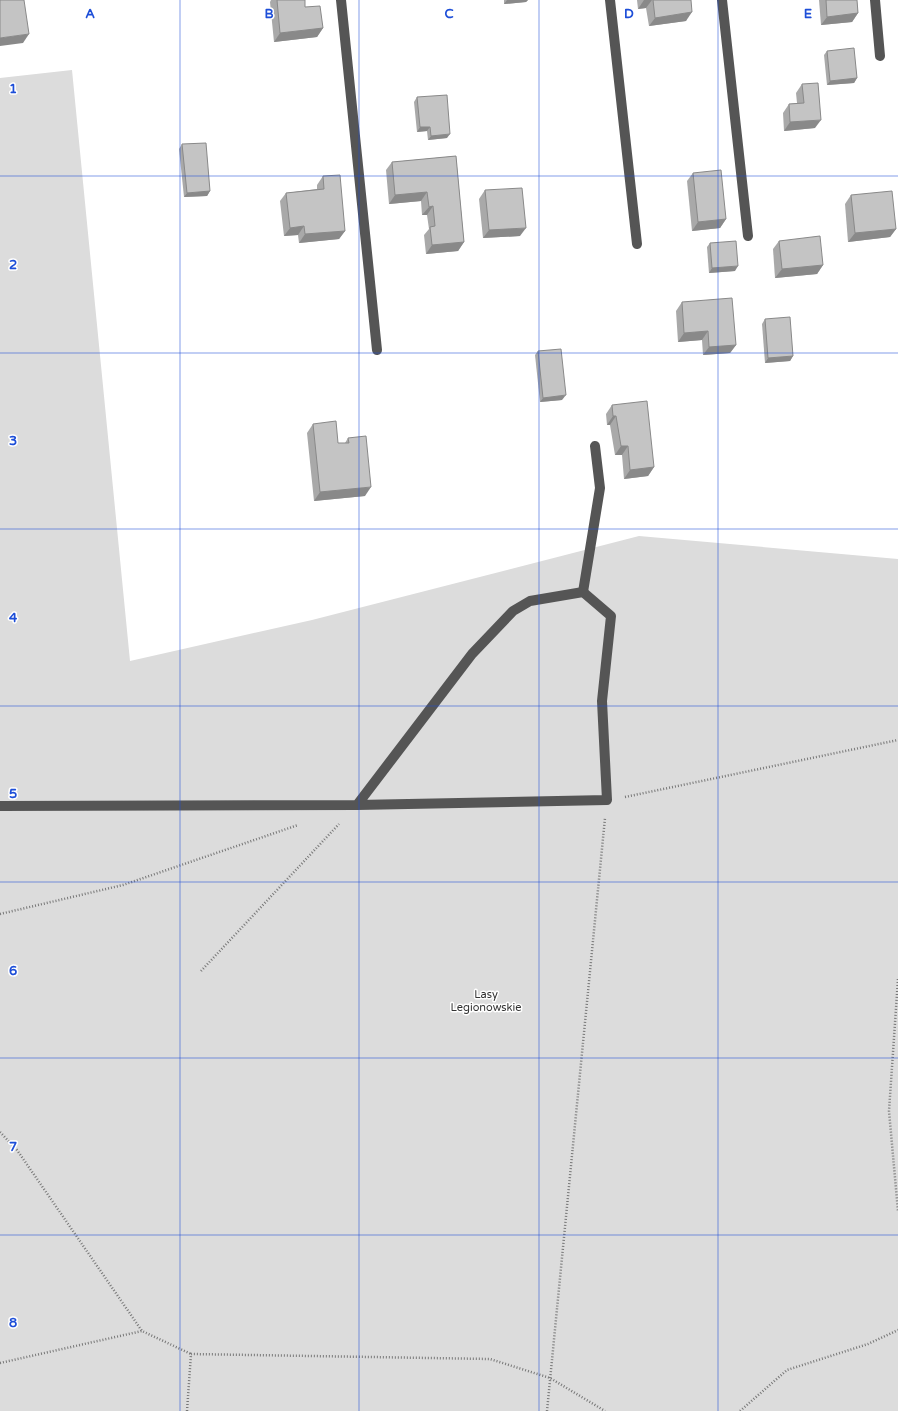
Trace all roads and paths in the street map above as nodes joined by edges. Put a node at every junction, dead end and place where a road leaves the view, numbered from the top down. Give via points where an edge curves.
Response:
1 (341, 0) edge
2 (610, 0) edge
3 (722, 0) edge
4 (875, 0) edge
5 (880, 56) dead end
6 (748, 236) dead end
7 (637, 244) dead end
8 (378, 350) dead end
9 (595, 446) dead end
10 (583, 592) junction
11 (898, 740) edge
12 (607, 800) junction
13 (357, 805) junction
14 (0, 806) edge
15 (304, 823) dead end
16 (0, 914) edge
17 (202, 971) dead end
18 (898, 979) edge
19 (0, 1132) edge
20 (898, 1211) edge
21 (898, 1330) edge
22 (142, 1331) junction
23 (191, 1354) junction
24 (0, 1363) edge
25 (550, 1378) junction
26 (187, 1411) edge
27 (547, 1411) edge
28 (604, 1411) edge
29 (740, 1411) edge

1 - 8 lane
2 - 7 lane
3 - 6 lane
4 - 5 lane
9 - 10 lane via 600,488
10 - 12 lane via 611,616 602,701
10 - 13 lane via 530,602 513,611 472,654
11 - 12 path
12 - 13 lane
12 - 25 path
13 - 14 lane
13 - 17 path
15 - 16 path via 123,885
18 - 20 path via 889,1111
19 - 22 path via 17,1150
21 - 29 path via 868,1344 787,1370
22 - 23 path
22 - 24 path
23 - 25 path via 490,1359
23 - 26 path
25 - 27 path
25 - 28 path

